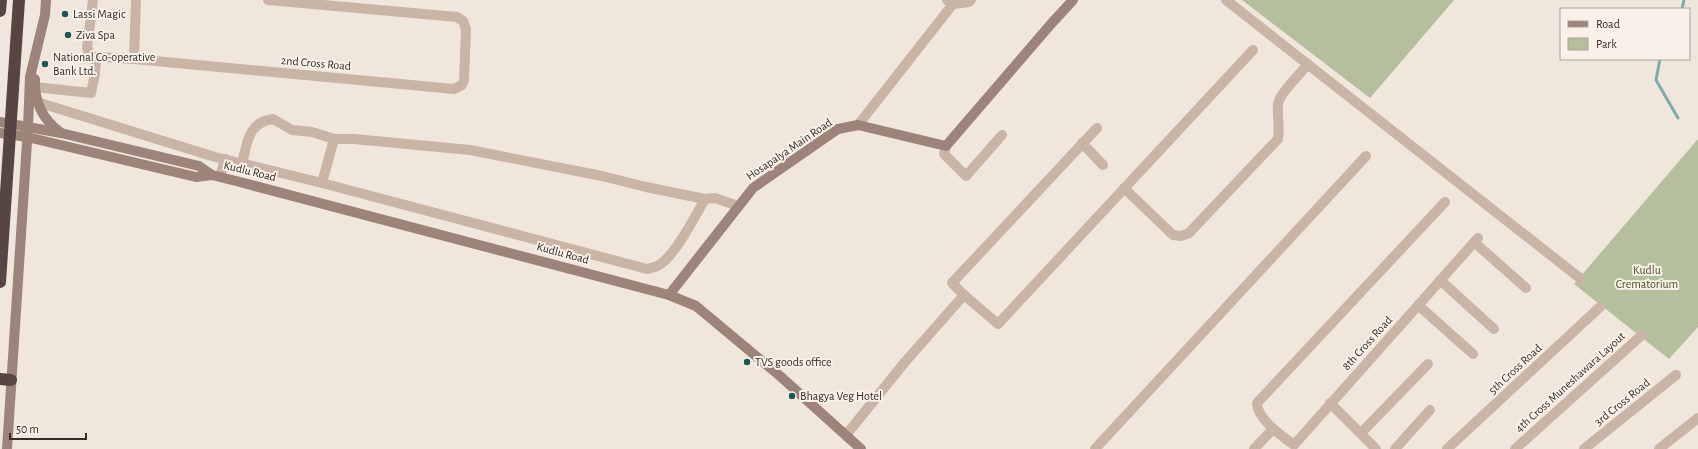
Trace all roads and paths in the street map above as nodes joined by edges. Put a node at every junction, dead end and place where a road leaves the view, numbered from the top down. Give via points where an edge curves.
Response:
1 (1, 0) edge
2 (12, 0) edge
3 (19, 0) edge
4 (46, 0) edge
5 (93, 0) edge
6 (136, 0) edge
7 (268, 0) edge
8 (970, 0) edge
9 (1073, 0) edge
10 (1226, 0) edge
11 (950, 2) edge
12 (0, 11) edge
13 (1253, 50) dead end
14 (35, 57) junction
15 (96, 57) junction
16 (134, 59) junction
17 (1308, 64) junction
18 (35, 87) junction
19 (37, 102) junction
20 (858, 125) junction
21 (5, 128) edge
22 (1097, 128) dead end
23 (28, 132) junction
24 (62, 133) junction
25 (1002, 135) dead end
26 (334, 139) junction
27 (1082, 143) junction
28 (946, 146) junction
29 (1366, 156) dead end
30 (225, 159) junction
31 (242, 164) junction
32 (1103, 166) dead end
33 (216, 176) junction
34 (0, 183) edge
35 (322, 183) junction
36 (1124, 188) junction
37 (705, 199) junction
38 (1445, 202) dead end
39 (738, 206) junction
40 (1581, 279) dead end
41 (1440, 280) junction
42 (0, 282) edge
43 (1526, 288) dead end
44 (669, 295) junction
45 (964, 295) junction
46 (1418, 305) junction
47 (1600, 307) dead end
48 (1494, 329) dead end
49 (1642, 335) dead end
50 (1473, 354) dead end
51 (1428, 364) dead end
52 (1676, 375) dead end
53 (5, 379) edge
54 (1330, 403) junction
55 (1430, 410) dead end
56 (1698, 418) edge
57 (1273, 429) junction
58 (1361, 434) junction
59 (846, 435) junction
60 (855, 447) edge
61 (7, 449) edge
62 (1095, 449) edge
63 (1254, 449) edge
64 (1376, 449) edge
65 (1395, 449) edge
66 (1447, 449) edge
67 (1515, 449) edge
68 (1584, 449) edge
69 (1659, 449) edge

1 - 12 highway
2 - 34 highway
3 - 21 highway
4 - 14 street
5 - 15 street via 87,48 90,55
6 - 16 street
7 - 16 street, 2nd Cross Road via 457,17 466,29 462,85 454,88
8 - 11 street
9 - 28 street
10 - 17 street
11 - 20 street
13 - 36 street
14 - 18 street
14 - 23 street via 30,77
15 - 16 street, 2nd Cross Road
15 - 18 street via 91,93
17 - 36 street via 1278,102 1278,139 1189,233 1173,235
17 - 40 street
18 - 19 street
19 - 24 street via 45,119
19 - 30 street
20 - 28 street, Hosapalya Main Road
20 - 39 street, Hosapalya Main Road via 835,131 752,188
21 - 23 street, Kudlu Road
21 - 42 highway
22 - 27 street
23 - 24 street, Kudlu Road
23 - 33 street, Kudlu Road via 196,177
23 - 53 street
24 - 33 street, Kudlu Road via 200,166
25 - 28 street via 966,176 944,154
26 - 31 street via 312,132 292,130 274,119 263,121 251,132
26 - 35 street
26 - 37 street via 354,138 470,150
27 - 32 street
27 - 45 street via 952,283
29 - 62 street
30 - 31 street
30 - 33 street
31 - 35 street
33 - 44 street, Kudlu Road
35 - 37 street via 647,269 666,260 686,233
36 - 45 street via 998,324
37 - 39 street via 715,198
38 - 57 street via 1257,403 1257,409
39 - 44 street, Hosapalya Main Road
41 - 43 street, 8th Cross Road via 1476,240
41 - 46 street, 8th Cross Road
41 - 48 street
44 - 59 street, Kudlu Road via 696,306
45 - 59 street
46 - 50 street
46 - 54 street, 8th Cross Road
47 - 66 street, 5th Cross Road
49 - 67 street, 4th Cross Muneshawara Layout
51 - 58 street
52 - 68 street, 3rd Cross Road
53 - 61 street
54 - 57 street, 8th Cross Road via 1294,445
54 - 58 street
55 - 65 street
56 - 69 street
57 - 63 street
58 - 64 street
59 - 60 street, Kudlu Road

